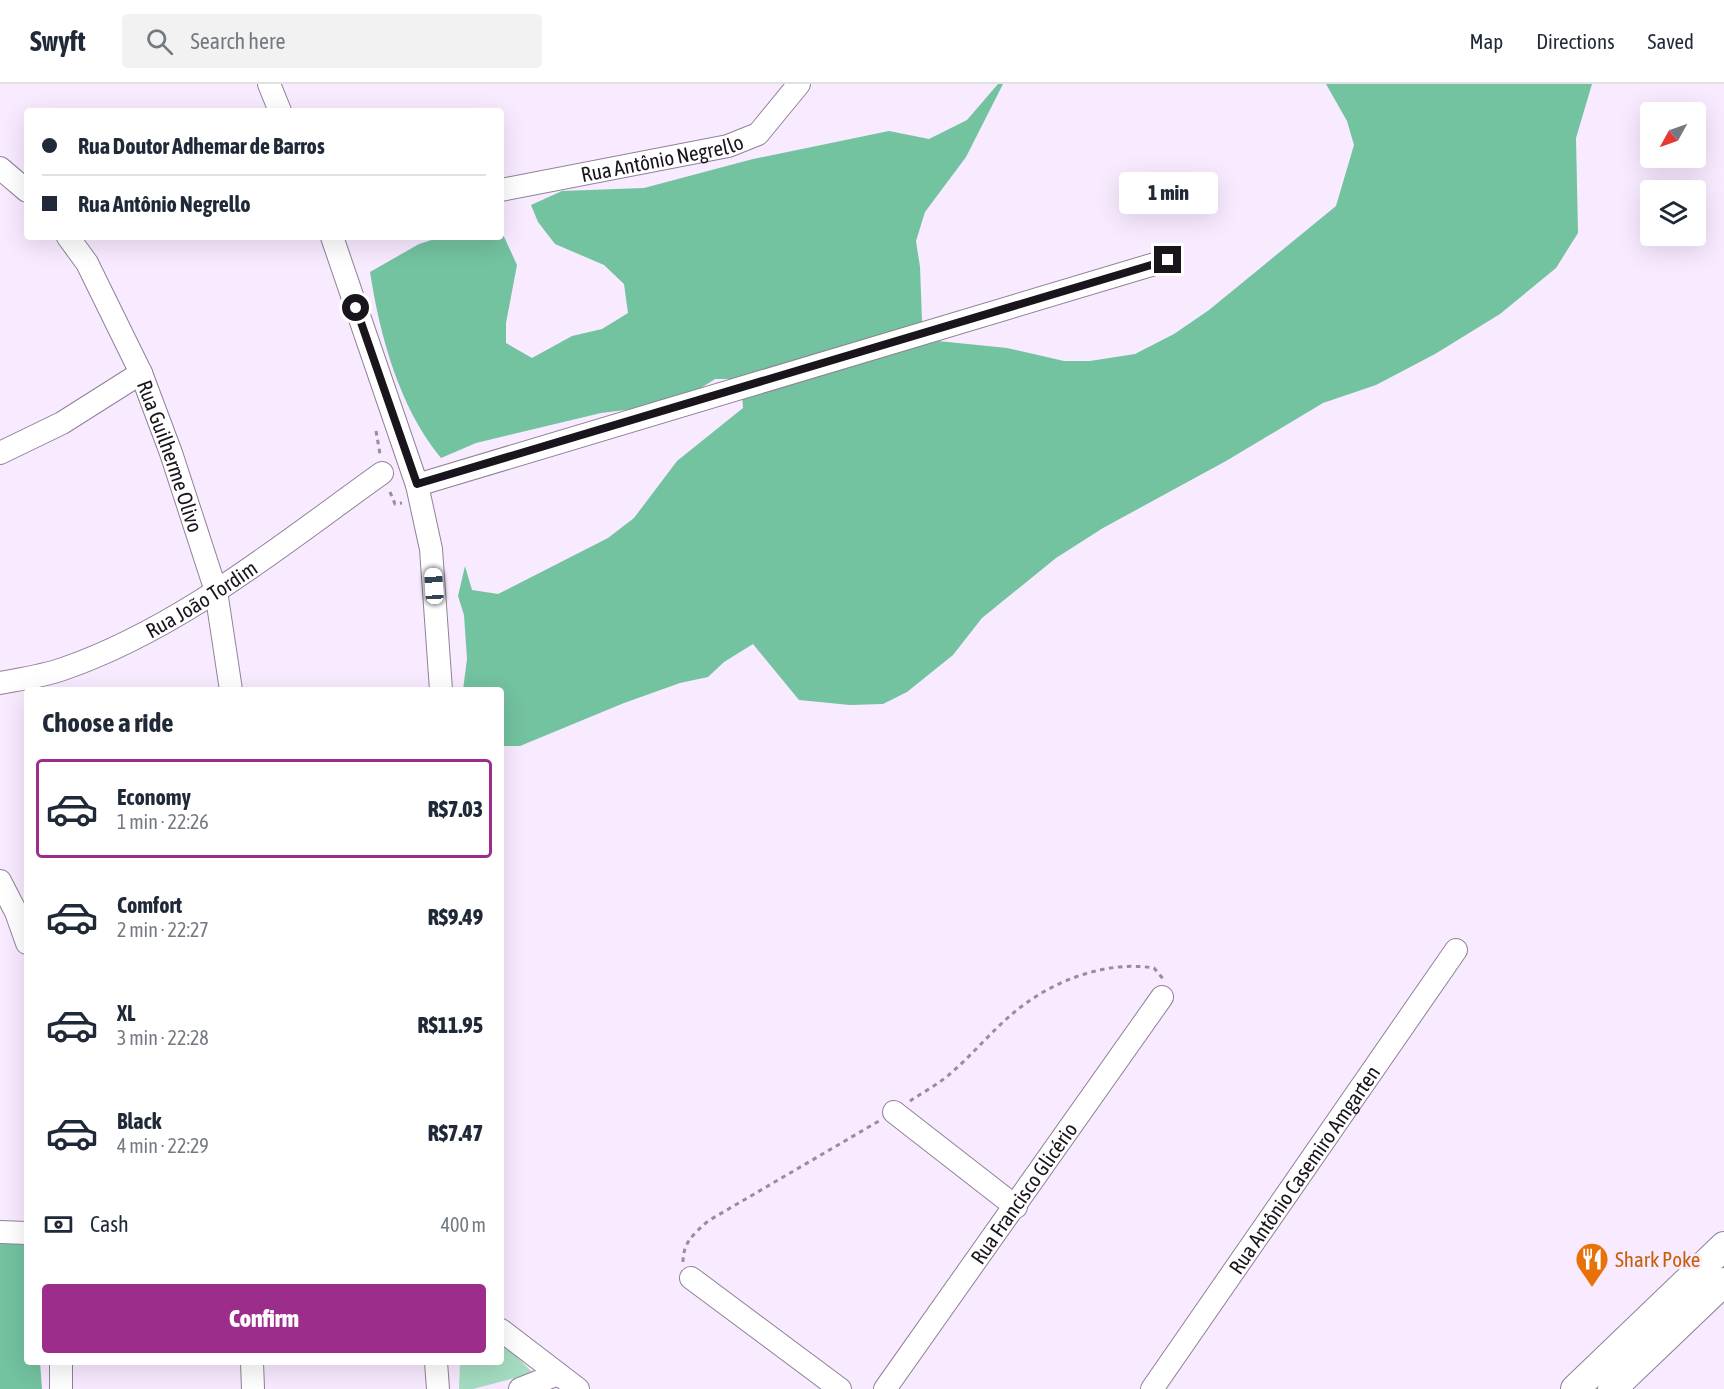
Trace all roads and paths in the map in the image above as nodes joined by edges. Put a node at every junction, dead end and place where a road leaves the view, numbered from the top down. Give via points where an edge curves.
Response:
1 (269, 84) edge
2 (799, 84) edge
3 (279, 108) edge
4 (0, 168) edge
5 (24, 188) edge
6 (504, 189) edge
7 (70, 240) edge
8 (333, 240) edge
9 (1168, 260) dead end
10 (141, 373) junction
11 (0, 453) edge
12 (382, 473) dead end
13 (417, 484) junction
14 (216, 591) junction
15 (0, 683) edge
16 (231, 687) edge
17 (441, 687) edge
18 (0, 881) edge
19 (14, 914) edge
20 (24, 936) edge
21 (1456, 950) dead end
22 (1162, 996) joint
23 (894, 1112) junction
24 (1016, 1207) junction
25 (0, 1232) edge
26 (24, 1233) edge
27 (1724, 1246) edge
28 (691, 1278) joint
29 (1724, 1282) edge
30 (504, 1332) edge
31 (61, 1365) edge
32 (252, 1365) edge
33 (436, 1365) edge
34 (558, 1374) junction
35 (61, 1389) edge
36 (253, 1389) edge
37 (438, 1389) edge
38 (520, 1389) edge
39 (578, 1389) edge
40 (840, 1389) edge
41 (885, 1389) edge
42 (1152, 1389) edge
43 (1575, 1389) edge
44 (1612, 1389) edge

1 - 3 street
2 - 6 street, Rua Antônio Negrello via 758,134 728,146
4 - 5 street
7 - 10 street, Rua Guilherme Olivo via 87,263
8 - 13 street
9 - 13 street
10 - 11 street via 62,423
10 - 14 street, Rua Guilherme Olivo
12 - 14 street, Rua João Tordim
13 - 17 street via 431,549
14 - 15 street, Rua João Tordim via 105,652 61,670
14 - 16 street, Rua Guilherme Olivo
18 - 19 street
19 - 20 street
21 - 42 street, Rua Antônio Casemiro Amgarten
22 - 23 path via 1161,974 1154,968 1130,964 1097,970 1066,982 1035,996 950,1075
22 - 24 street, Rua Francisco Glicério
23 - 24 street
23 - 28 path via 708,1221 683,1250 683,1261
24 - 41 street, Rua Francisco Glicério
25 - 26 street
27 - 43 main road
28 - 40 street
29 - 44 main road
30 - 34 street
31 - 35 street
32 - 36 street
33 - 37 street
34 - 38 street
34 - 39 street

